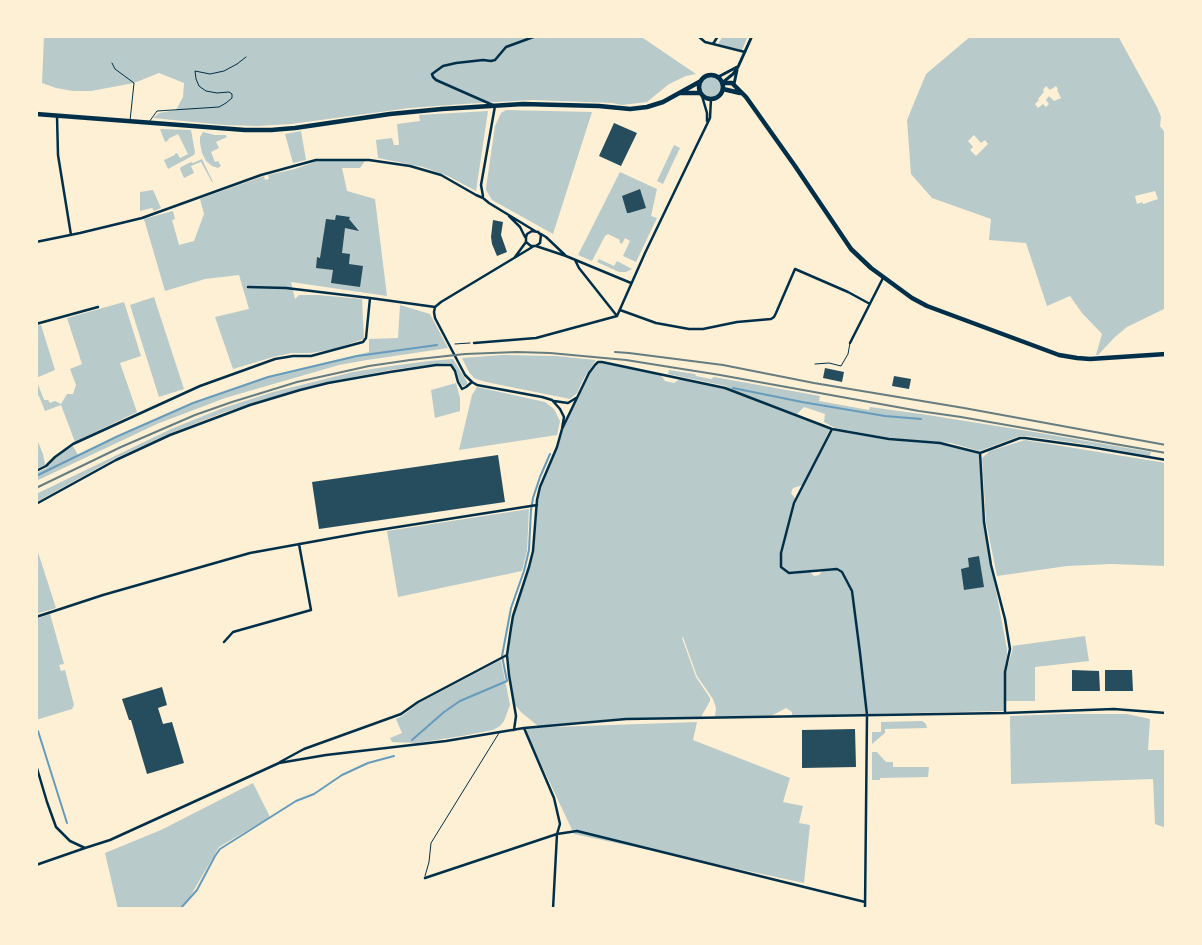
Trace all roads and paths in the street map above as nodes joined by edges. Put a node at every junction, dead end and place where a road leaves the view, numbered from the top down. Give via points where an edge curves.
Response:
1 (536, 36) edge
2 (698, 36) edge
3 (718, 36) edge
4 (752, 36) edge
5 (713, 44) junction
6 (745, 52) junction
7 (246, 57) dead end
8 (112, 63) dead end
9 (738, 67) junction
10 (718, 78) junction
11 (700, 80) junction
12 (734, 84) junction
13 (722, 86) junction
14 (679, 93) junction
15 (742, 93) junction
16 (701, 94) junction
17 (711, 99) junction
18 (494, 106) junction
19 (36, 114) edge
20 (57, 116) junction
21 (130, 121) junction
22 (149, 122) junction
23 (707, 122) junction
24 (483, 198) junction
25 (506, 213) junction
26 (535, 231) junction
27 (540, 233) junction
28 (71, 235) junction
29 (526, 237) junction
30 (36, 242) edge
31 (526, 242) junction
32 (535, 246) junction
33 (515, 256) junction
34 (566, 256) junction
35 (575, 260) junction
36 (883, 278) junction
37 (631, 283) junction
38 (248, 287) dead end
39 (370, 298) junction
40 (870, 304) junction
41 (98, 307) dead end
42 (436, 307) junction
43 (620, 310) junction
44 (617, 316) junction
45 (36, 324) edge
46 (474, 343) joint
47 (850, 343) joint
48 (449, 344) junction
49 (1166, 354) edge
50 (815, 364) dead end
51 (472, 382) junction
52 (577, 397) junction
53 (552, 400) junction
54 (562, 429) junction
55 (832, 429) junction
56 (980, 453) junction
57 (1166, 460) edge
58 (36, 471) edge
59 (36, 504) edge
60 (536, 505) junction
61 (299, 544) junction
62 (36, 617) edge
63 (224, 642) dead end
64 (506, 655) junction
65 (1005, 712) junction
66 (1166, 712) edge
67 (867, 715) junction
68 (524, 728) junction
69 (514, 730) junction
70 (499, 732) junction
71 (279, 763) junction
72 (36, 765) edge
73 (557, 834) junction
74 (85, 848) junction
75 (36, 865) edge
76 (425, 878) joint
77 (865, 902) junction
78 (553, 909) edge
79 (865, 909) edge

1 - 18 street via 506,46 496,60 456,63 443,66 432,74 436,80
2 - 5 street
3 - 5 street
4 - 6 street
5 - 6 street
6 - 9 street
7 - 22 lane via 224,72 196,71 199,86 206,91 232,94 226,103 218,107 157,111
8 - 21 lane via 134,83
9 - 10 street
9 - 12 street
9 - 13 street
10 - 11 main road via 708,75
10 - 13 main road
11 - 14 main road
11 - 16 main road
12 - 13 main road
12 - 15 main road
13 - 15 main road
13 - 17 main road via 719,96
14 - 16 main road
14 - 18 main road via 663,102 630,109 552,104
15 - 36 main road via 851,250
16 - 17 main road
16 - 23 street
17 - 23 street
18 - 22 main road via 390,114 271,130
18 - 24 street via 481,186
19 - 20 main road
20 - 21 main road
20 - 28 street via 58,155
21 - 22 main road
23 - 37 street
24 - 25 street
24 - 28 street via 441,175 410,166 369,160 316,160 261,175 142,218
25 - 26 street
25 - 29 street
26 - 27 street
26 - 29 street
27 - 32 street via 541,241
27 - 34 street
28 - 30 street
29 - 31 street
31 - 32 street
31 - 33 street
32 - 33 street
32 - 34 street
33 - 42 street
34 - 35 street
35 - 37 street
35 - 44 street
36 - 40 street
36 - 49 main road via 927,306 1059,355 1090,359
37 - 43 street
38 - 39 street
39 - 42 street
39 - 58 street via 363,342 311,356 275,359 200,386 73,444
40 - 43 street via 794,269 774,317 768,320 689,329 656,323
40 - 47 street
41 - 45 street
42 - 48 street via 435,318
43 - 44 street
44 - 46 street via 536,338
46 - 48 path
47 - 50 lane via 841,366
48 - 51 street
51 - 53 street
51 - 59 street via 462,389 451,365 390,372 300,390 170,435
52 - 53 street via 568,403
52 - 54 street
52 - 55 street via 595,365 609,362 725,388
53 - 54 street via 564,417
54 - 60 street
55 - 56 street via 889,439 940,443
55 - 67 street via 794,504 781,552 781,567 789,573 837,569 848,581 852,591
56 - 57 street via 1025,438
56 - 65 street via 984,522 1010,648 1005,672
60 - 61 street
60 - 64 street via 533,550 513,616
61 - 62 street via 250,553
61 - 63 street via 311,610 233,632
64 - 69 street via 516,716
64 - 71 street via 401,714 304,749
65 - 66 street via 1114,709
65 - 67 street
67 - 68 street via 626,719
67 - 77 street
68 - 69 street
68 - 73 street via 554,798 560,824
69 - 70 street
70 - 71 street
70 - 76 lane via 431,844
71 - 74 street via 110,840
72 - 74 street via 56,827 70,841
73 - 76 street
73 - 77 street via 578,831
73 - 78 street
74 - 75 street
77 - 79 street

